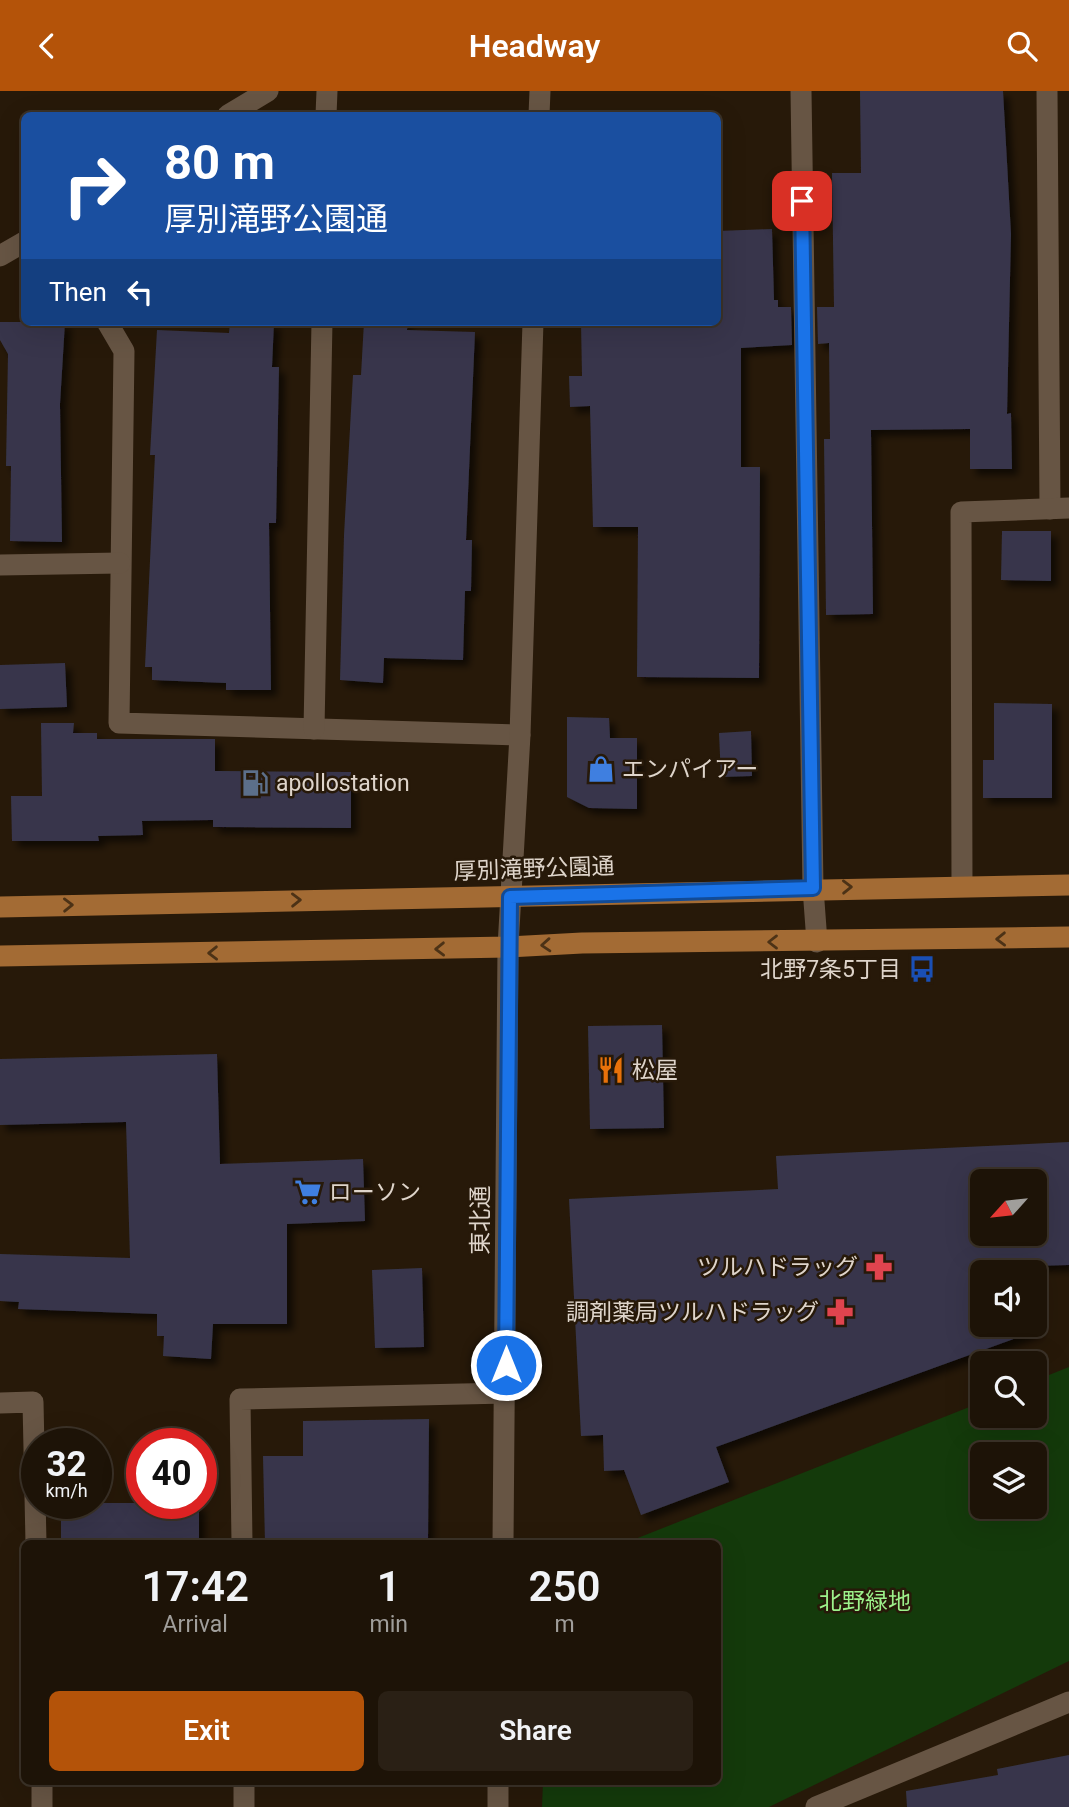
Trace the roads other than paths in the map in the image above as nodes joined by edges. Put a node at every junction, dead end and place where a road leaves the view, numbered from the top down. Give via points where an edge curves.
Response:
1 (268, 91) edge
2 (327, 91) edge
3 (540, 91) edge
4 (801, 91) edge
5 (1047, 91) edge
6 (233, 112) edge
7 (326, 112) edge
8 (539, 112) edge
9 (21, 243) edge
10 (0, 256) edge
11 (109, 326) edge
12 (322, 326) edge
13 (533, 326) edge
14 (1060, 508) edge
15 (120, 563) junction
16 (0, 565) edge
17 (314, 729) junction
18 (520, 735) junction
19 (1069, 885) edge
20 (962, 886) junction
21 (813, 888) junction
22 (510, 897) junction
23 (0, 907) edge
24 (1069, 937) edge
25 (817, 942) junction
26 (508, 947) junction
27 (0, 956) edge
28 (506, 1393) junction
29 (0, 1403) edge
30 (36, 1540) edge
31 (242, 1540) edge
32 (503, 1540) edge
33 (1069, 1702) edge
34 (42, 1785) edge
35 (244, 1785) edge
36 (499, 1785) edge
37 (824, 1805) edge
38 (42, 1807) edge
39 (244, 1807) edge
40 (498, 1807) edge

1 - 6 street
2 - 7 street
3 - 8 street
4 - 21 street
5 - 14 street
9 - 10 street
11 - 15 street via 124,351
12 - 17 street
13 - 18 street, 東北通
14 - 20 street via 961,512
15 - 16 street
15 - 17 street via 119,723
17 - 18 street
18 - 22 street, 東北通
19 - 20 main road, 厚別滝野公園通
21 -> 20 main road, 厚別滝野公園通
21 - 22 main road, 厚別滝野公園通
21 - 25 street
23 -> 22 main road, 厚別滝野公園通
22 - 26 street, 東北通
24 -> 25 main road
25 -> 26 main road
26 -> 27 main road
26 - 28 street, 東北通
28 - 31 street via 240,1398
28 - 32 street, 東北通
29 - 30 street via 33,1402
33 - 37 street
34 - 38 street
35 - 39 street
36 - 40 street

